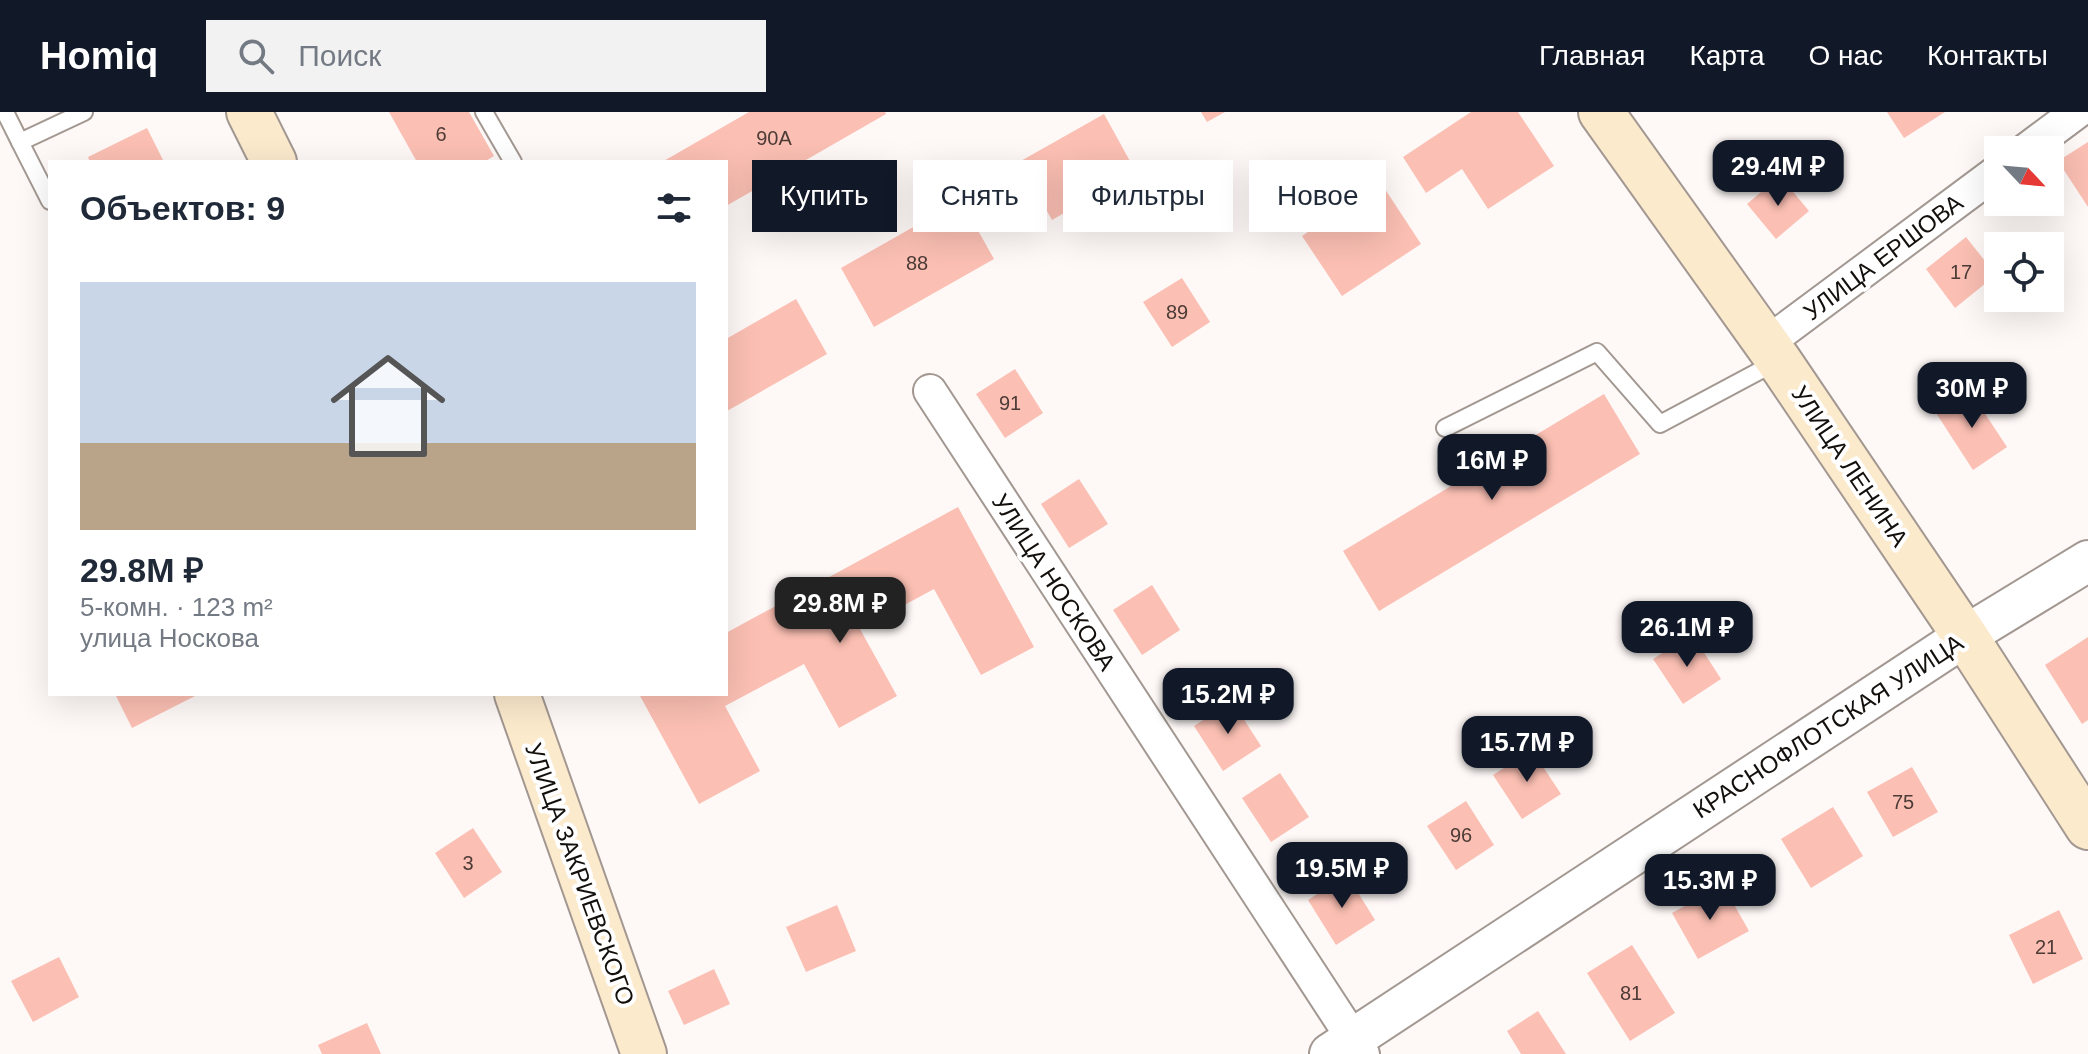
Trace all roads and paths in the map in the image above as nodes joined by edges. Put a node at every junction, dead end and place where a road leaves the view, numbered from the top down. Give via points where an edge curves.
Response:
1 (5, 112) edge
2 (84, 112) edge
3 (249, 112) edge
4 (484, 112) edge
5 (1601, 112) edge
6 (2077, 112) edge
7 (2045, 136) edge
8 (20, 142) junction
9 (273, 160) edge
10 (512, 160) edge
11 (1984, 182) edge
12 (48, 197) edge
13 (1773, 352) junction
14 (930, 391) dead end
15 (1445, 428) dead end
16 (2088, 561) edge
17 (1965, 636) junction
18 (518, 696) edge
19 (2088, 827) edge
20 (1348, 1049) edge
21 (644, 1054) edge

1 - 8 lane
2 - 8 lane
3 - 9 main road
4 - 10 lane
5 - 13 main road, УЛИЦА ЛЕНИНА
6 - 7 street
8 - 12 lane
11 - 13 street, УЛИЦА ЕРШОВА
13 - 15 lane via 1660,424 1597,352
13 - 17 main road, УЛИЦА ЛЕНИНА
14 - 20 street, УЛИЦА НОСКОВА
16 - 17 street, КРАСНОФЛОТСКАЯ УЛИЦА
17 - 19 main road, УЛИЦА ЛЕНИНА
17 - 20 street, КРАСНОФЛОТСКАЯ УЛИЦА
18 - 21 main road, УЛИЦА ЗАКРИЕВСКОГО

